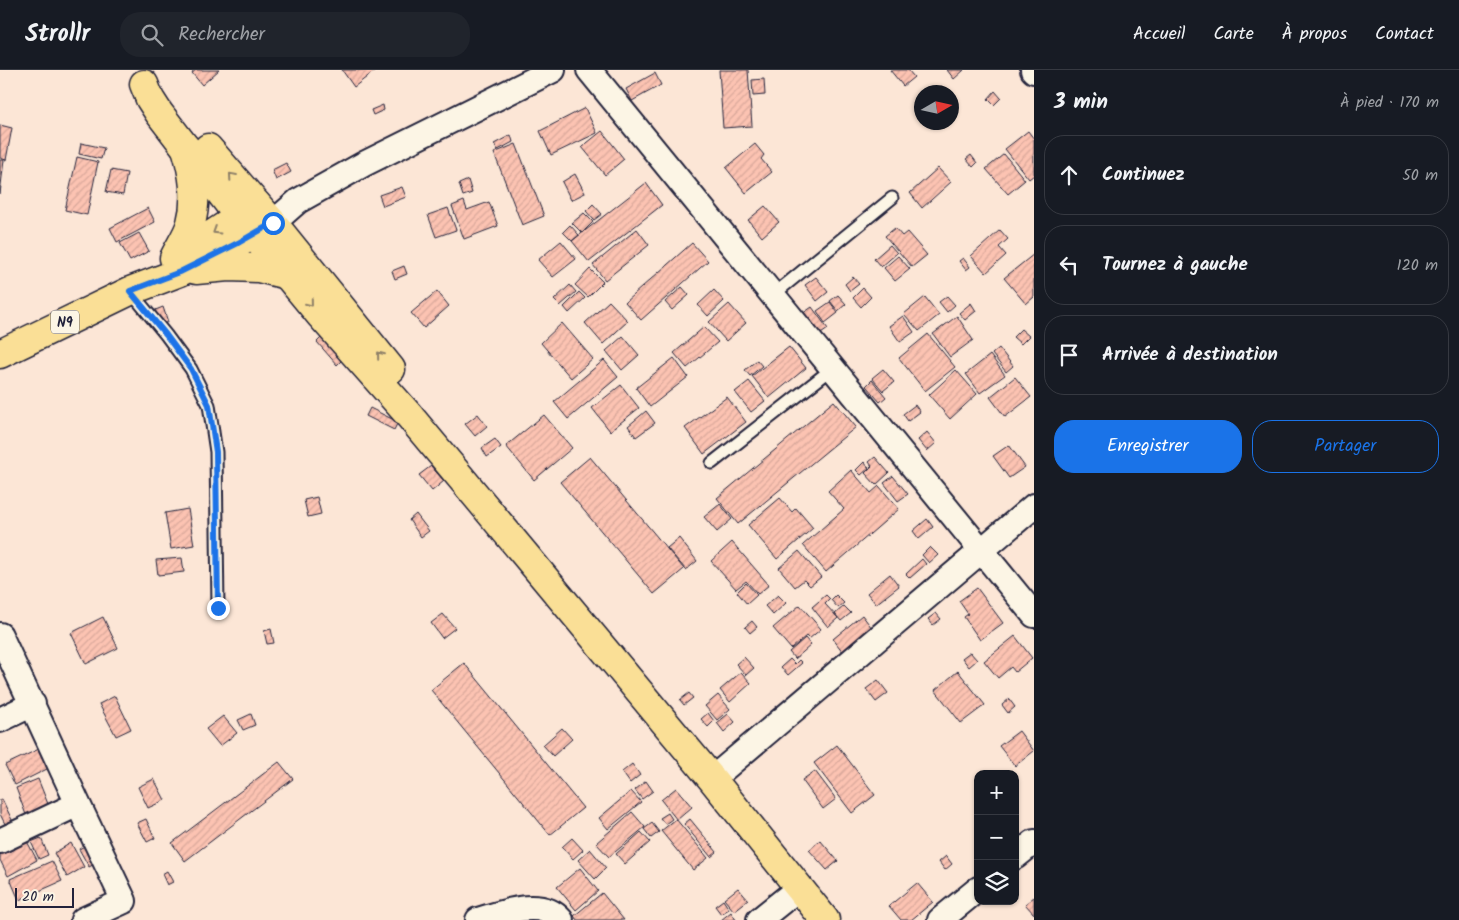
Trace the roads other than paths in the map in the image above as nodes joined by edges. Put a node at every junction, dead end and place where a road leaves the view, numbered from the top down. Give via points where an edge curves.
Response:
1 (553, 70) edge
2 (589, 70) edge
3 (139, 77) edge
4 (186, 148) junction
5 (892, 198) dead end
6 (256, 220) junction
7 (176, 266) junction
8 (287, 275) junction
9 (130, 291) junction
10 (773, 295) junction
11 (0, 354) edge
12 (833, 368) junction
13 (407, 413) junction
14 (712, 463) dead end
15 (1034, 506) edge
16 (980, 550) junction
17 (218, 608) dead end
18 (1034, 615) edge
19 (0, 635) edge
20 (33, 704) junction
21 (0, 720) edge
22 (712, 779) junction
23 (78, 804) junction
24 (0, 841) edge
25 (1034, 842) edge
26 (1019, 854) edge
27 (799, 888) junction
28 (974, 891) edge
29 (83, 920) edge
30 (478, 920) edge
31 (561, 920) edge
32 (759, 920) edge
33 (825, 920) edge
34 (940, 920) edge

1 - 6 street
2 - 10 street
3 - 4 main road via 150,99
6 -> 3 main road via 159,93
4 - 6 main road
4 - 7 main road via 195,198 191,224
5 - 10 lane
6 - 7 main road
6 - 8 main road
13 -> 6 main road via 407,392 395,373
7 - 8 main road via 251,267
7 - 9 main road
8 -> 13 main road
9 - 11 main road, N9
9 - 17 lane via 191,369 209,405 216,452
10 - 12 street
12 - 14 lane
12 - 16 street
13 - 22 main road
15 - 16 street
16 - 18 street
16 - 22 street
19 - 20 street
20 - 21 street
20 - 23 street
22 - 27 main road
23 - 24 street
23 - 29 street via 124,900
25 - 26 street
27 - 32 street
27 - 33 main road
28 - 34 street
30 - 31 street via 512,909 533,908 556,914

